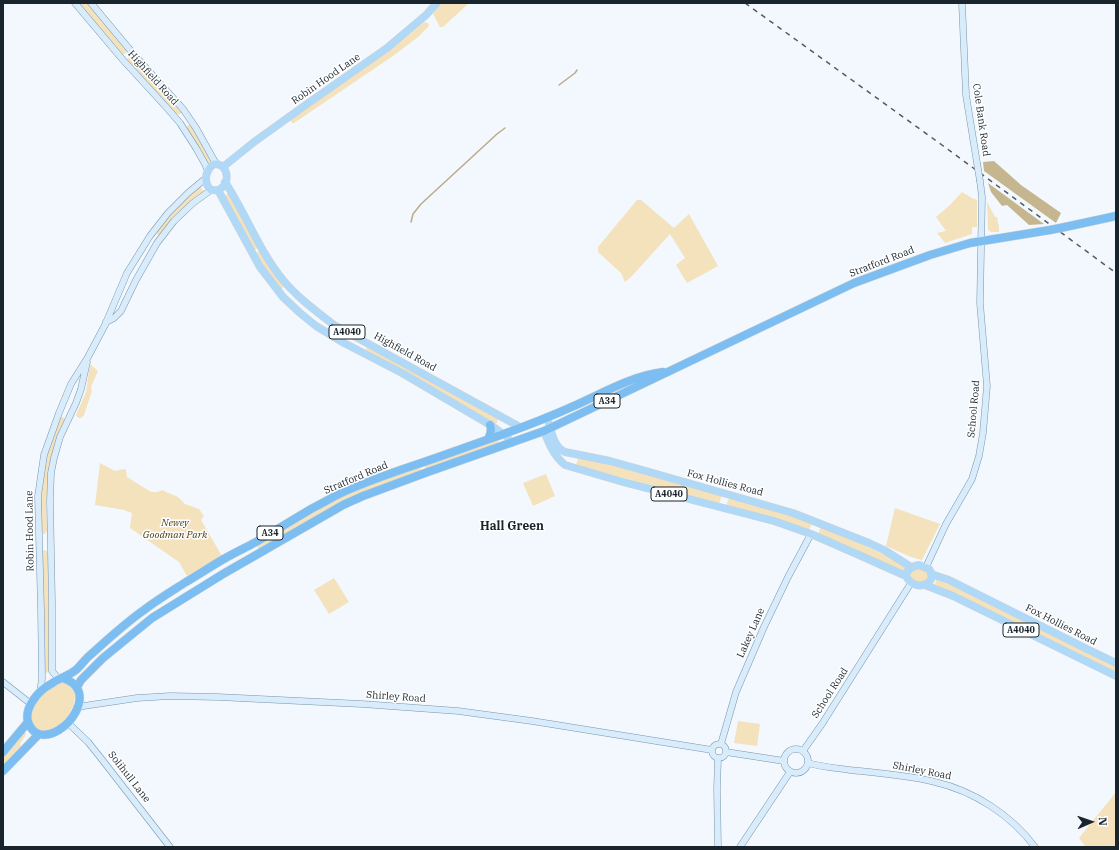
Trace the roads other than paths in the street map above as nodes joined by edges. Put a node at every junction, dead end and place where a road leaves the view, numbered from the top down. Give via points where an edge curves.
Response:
1 (75, 3) edge
2 (91, 3) edge
3 (437, 3) edge
4 (962, 3) edge
5 (131, 51) junction
6 (123, 60) junction
7 (188, 116) junction
8 (180, 123) junction
9 (220, 165) junction
10 (207, 175) junction
11 (226, 182) junction
12 (215, 190) junction
13 (1116, 216) edge
14 (981, 240) junction
15 (262, 248) junction
16 (253, 253) junction
17 (291, 289) junction
18 (283, 297) junction
19 (109, 319) junction
20 (362, 340) junction
21 (358, 350) junction
22 (88, 357) junction
23 (647, 378) junction
24 (81, 389) junction
25 (68, 391) junction
26 (500, 415) junction
27 (547, 417) junction
28 (491, 426) junction
29 (520, 427) junction
30 (547, 430) junction
31 (503, 434) junction
32 (488, 439) junction
33 (512, 443) junction
34 (576, 455) junction
35 (422, 463) junction
36 (572, 467) junction
37 (425, 473) junction
38 (725, 494) junction
39 (721, 508) junction
40 (816, 522) junction
41 (810, 534) junction
42 (39, 541) junction
43 (50, 542) junction
44 (253, 544) junction
45 (258, 554) junction
46 (911, 567) junction
47 (926, 567) junction
48 (932, 574) junction
49 (906, 576) junction
50 (911, 583) junction
51 (926, 584) junction
52 (1116, 663) edge
53 (1116, 676) edge
54 (61, 679) junction
55 (3, 682) edge
56 (77, 687) junction
57 (40, 691) junction
58 (31, 704) junction
59 (77, 707) junction
60 (28, 722) junction
61 (68, 723) junction
62 (39, 734) junction
63 (721, 744) junction
64 (712, 750) junction
65 (3, 752) edge
66 (726, 752) junction
67 (803, 752) junction
68 (718, 758) junction
69 (784, 761) junction
70 (808, 763) junction
71 (3, 771) edge
72 (790, 772) junction
73 (170, 847) edge
74 (718, 847) edge
75 (740, 847) edge
76 (1035, 847) edge

1 - 6 street, Highfield Road
2 - 5 street, Highfield Road
3 - 9 main road, Robin Hood Lane via 387,48
4 - 14 street, Cole Bank Road, bridge via 966,95 982,198
5 - 6 street
5 - 7 street, Highfield Road
6 - 8 street, Highfield Road
7 - 8 street
7 - 9 street, Highfield Road via 215,162
8 - 10 street, Highfield Road via 205,164
9 - 10 main road via 212,166
9 - 11 main road via 227,175
10 - 12 main road via 208,187
10 - 19 street, Robin Hood Lane via 168,213 150,236 127,273
11 - 12 main road via 223,187
11 - 15 main road, Highfield Road / A4040
12 - 16 main road, Highfield Road / A4040
12 - 19 street, Robin Hood Lane via 194,203 174,221 157,243 121,312
13 - 14 highway, Stratford Road / A34, bridge via 1050,230
14 - 23 highway, Stratford Road / A34 via 944,250 854,283 670,371
14 - 47 street, School Road via 980,302 987,386 979,456 972,479 946,524
15 - 16 main road
15 - 17 main road, Highfield Road / A4040
16 - 18 main road, Highfield Road / A4040 via 260,267
17 - 18 main road
17 - 20 main road, Highfield Road / A4040 via 334,325
18 - 21 main road, Highfield Road / A4040 via 316,326
19 - 22 street, Robin Hood Lane
20 - 21 main road
20 - 26 main road, Highfield Road / A4040
21 - 28 main road, Highfield Road / A4040
22 - 24 street, Robin Hood Lane
22 - 25 street, Robin Hood Lane
23 - 27 highway, Stratford Road / A34 via 632,379
23 - 30 highway, Stratford Road / A34
24 - 25 street via 76,387
24 - 43 street, Robin Hood Lane via 60,437 54,458 50,489
25 - 42 street, Robin Hood Lane via 44,455 38,496
26 - 28 main road via 500,423
26 - 29 main road, Highfield Road / A4040
27 - 29 highway, Stratford Road / A34
27 - 30 main road, Fox Hollies Road / A4040
28 - 31 main road, Highfield Road / A4040
28 - 32 highway via 492,431
29 - 31 highway, Stratford Road / A34
30 - 33 highway, Stratford Road / A34
30 - 34 main road, Fox Hollies Road / A4040 via 559,448
30 - 36 main road, Fox Hollies Road / A4040 via 554,454 565,465
31 - 32 highway, Stratford Road / A34
31 - 33 main road, A4040
32 - 35 highway, Stratford Road / A34
33 - 37 highway, Stratford Road / A34
34 - 36 main road
34 - 38 main road, Fox Hollies Road / A4040 via 610,461
35 - 37 highway
35 - 44 highway, Stratford Road / A34 via 339,494
36 - 39 main road, Fox Hollies Road / A4040
37 - 45 highway, Stratford Road / A34 via 343,505
38 - 39 main road
38 - 40 main road, Fox Hollies Road / A4040
39 - 41 main road, Fox Hollies Road / A4040 via 774,521
40 - 41 main road
40 - 46 main road, Fox Hollies Road / A4040 via 884,550
41 - 49 main road, Fox Hollies Road / A4040
41 - 63 street, Lakey Lane via 764,627 736,692
42 - 43 street
42 - 57 street, Robin Hood Lane via 42,679
43 - 54 street, Robin Hood Lane via 52,672
44 - 45 highway
44 - 54 highway, Stratford Road / A34 via 221,560 145,609 125,624 76,670
45 - 56 highway, Stratford Road / A34 via 152,618 103,658
46 - 47 main road
46 - 49 main road
47 - 48 main road
48 - 51 main road via 931,580
48 - 52 main road, Fox Hollies Road / A4040 via 949,580
49 - 50 main road
50 - 51 main road via 917,586
50 - 67 street, School Road
51 - 53 main road, A4040
54 - 56 highway
54 - 57 highway
55 - 58 street
56 - 59 highway via 80,695
57 - 58 highway
58 - 60 highway
59 - 61 highway
59 - 64 street, Shirley Road via 134,698 170,696 362,704 466,712
60 - 62 highway
60 - 65 highway
61 - 62 highway via 57,732
61 - 73 street, Solihull Lane via 88,742
62 - 71 highway
63 - 64 street via 715,745
63 - 66 street via 726,748
64 - 68 street
66 - 68 street
66 - 69 street
67 - 69 street via 797,749 791,751
67 - 70 street
68 - 74 street
69 - 72 street
70 - 72 street via 806,769 800,773
70 - 76 street, Shirley Road via 913,778 954,787 992,807 1012,822
72 - 75 street

